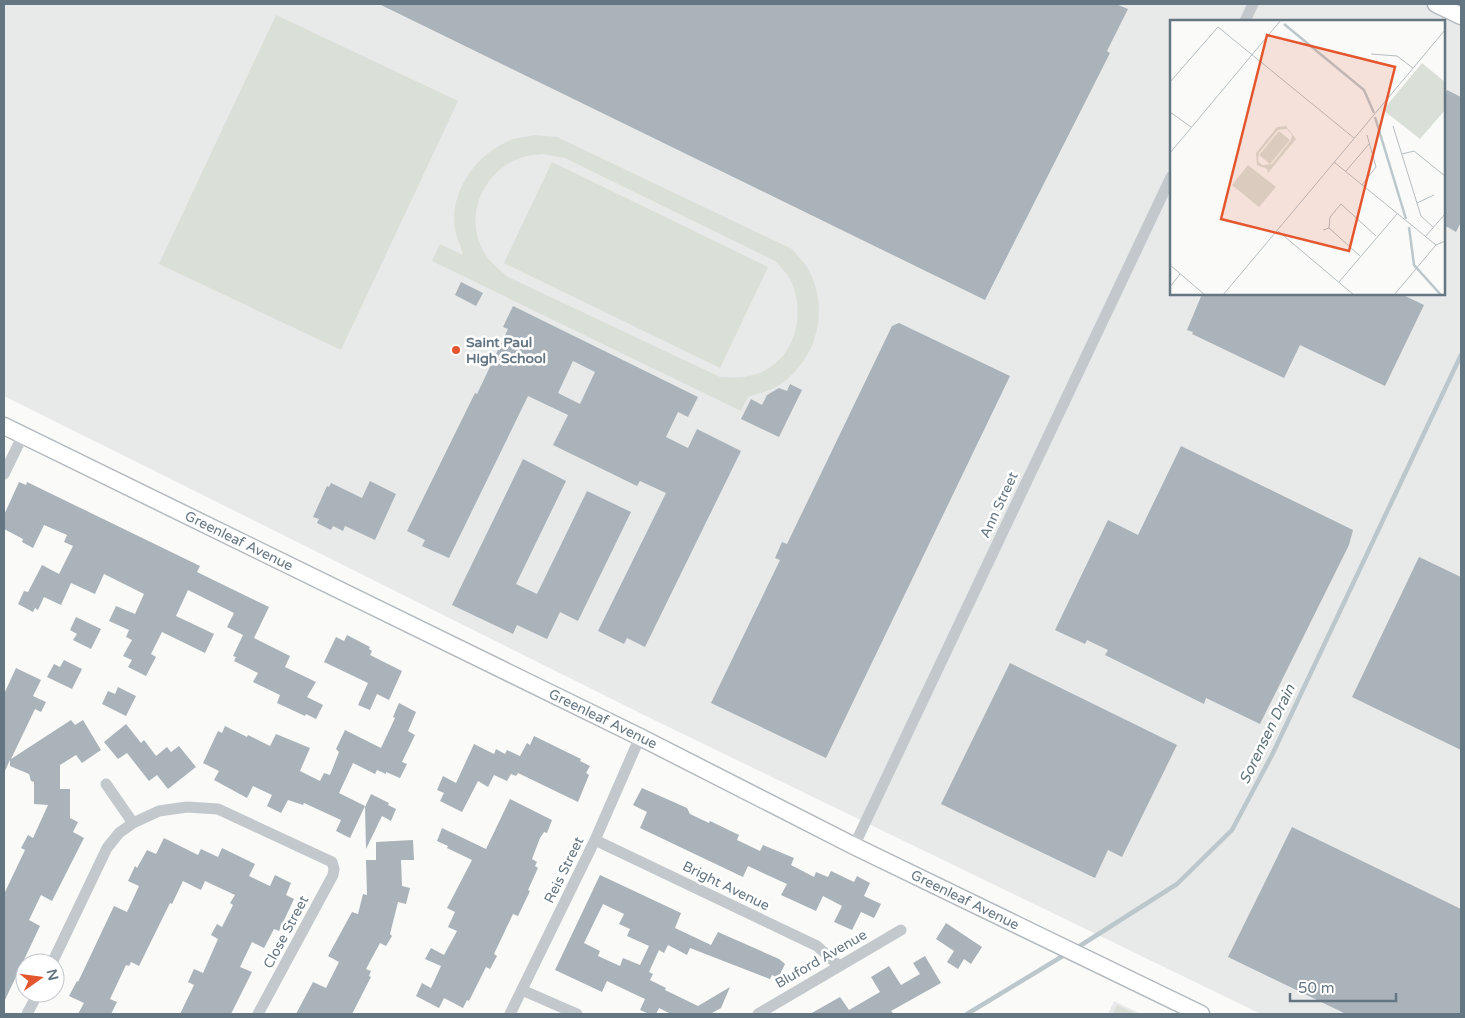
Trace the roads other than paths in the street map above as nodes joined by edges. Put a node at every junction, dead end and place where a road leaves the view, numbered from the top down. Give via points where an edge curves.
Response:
1 (1253, 4) edge
2 (1436, 4) edge
3 (1461, 16) edge
4 (1245, 20) edge
5 (1170, 179) edge
6 (4, 426) edge
7 (23, 435) junction
8 (4, 474) edge
9 (640, 737) junction
10 (106, 784) dead end
11 (133, 823) junction
12 (595, 840) junction
13 (854, 846) junction
14 (901, 930) dead end
15 (57, 953) edge
16 (839, 966) junction
17 (522, 990) junction
18 (258, 1014) edge
19 (510, 1014) edge
20 (577, 1014) edge
21 (758, 1014) edge
22 (1201, 1014) edge

1 - 4 street
2 - 3 main road
5 - 13 street, Ann Street
6 - 7 main road, Greenleaf Avenue
7 - 8 street
7 - 9 main road, Greenleaf Avenue
9 - 12 street, Reis Street
9 - 13 main road, Greenleaf Avenue
10 - 11 street
11 - 15 street via 119,833 108,848
11 - 18 street, Close Street via 159,811 187,806 218,809 332,862 333,875
12 - 16 street, Bright Avenue via 817,946
12 - 17 street, Reis Street
13 - 22 main road, Greenleaf Avenue
14 - 16 street, Bluford Avenue
16 - 21 street, Bluford Avenue
17 - 19 street, Reis Street
17 - 20 street

